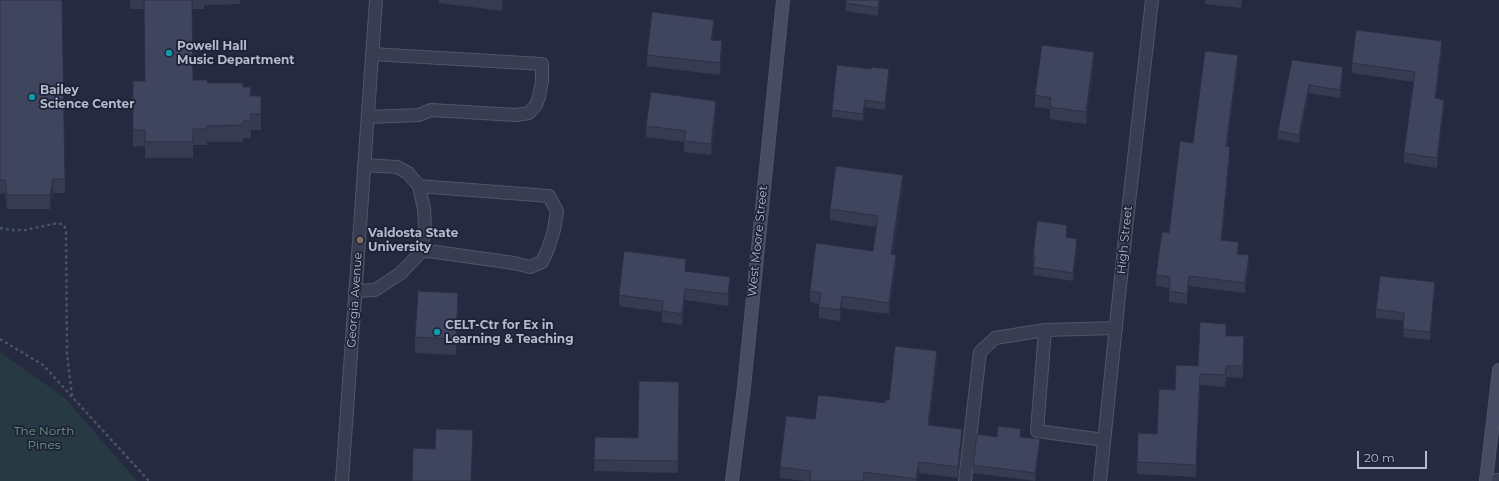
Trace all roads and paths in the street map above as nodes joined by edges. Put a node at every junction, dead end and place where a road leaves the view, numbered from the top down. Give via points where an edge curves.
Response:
1 (376, 0) edge
2 (783, 0) edge
3 (1152, 0) edge
4 (372, 54) junction
5 (368, 117) junction
6 (364, 165) junction
7 (419, 186) junction
8 (0, 228) edge
9 (421, 252) junction
10 (355, 291) junction
11 (1116, 328) junction
12 (1045, 330) junction
13 (0, 340) edge
14 (1499, 370) edge
15 (1498, 395) edge
16 (72, 396) junction
17 (1104, 440) junction
18 (1499, 480) edge
19 (149, 481) edge
20 (342, 481) edge
21 (732, 481) edge
22 (965, 481) edge
23 (1100, 481) edge
24 (1486, 481) edge

1 - 4 street, Georgia Avenue
2 - 21 street, West Moore Street via 744,387
3 - 11 street, High Street
4 - 5 street, Georgia Avenue
4 - 5 street via 542,64 542,81 536,105 529,112 516,115 431,110 419,115
5 - 6 street, Georgia Avenue
6 - 7 street via 397,167
6 - 10 street, Georgia Avenue
7 - 9 street via 425,227
7 - 9 street via 549,196 556,211 554,230 542,262 530,267 445,253
8 - 16 path via 25,230 58,223 64,225 67,354
9 - 10 street via 401,273 375,290
10 - 20 street, Georgia Avenue
11 - 12 street
11 - 17 street, High Street
12 - 17 street via 1037,431
12 - 22 street via 995,338 980,352
13 - 16 path via 43,365
14 - 15 street
15 - 24 street
16 - 19 path
17 - 23 street, High Street
18 - 24 street

